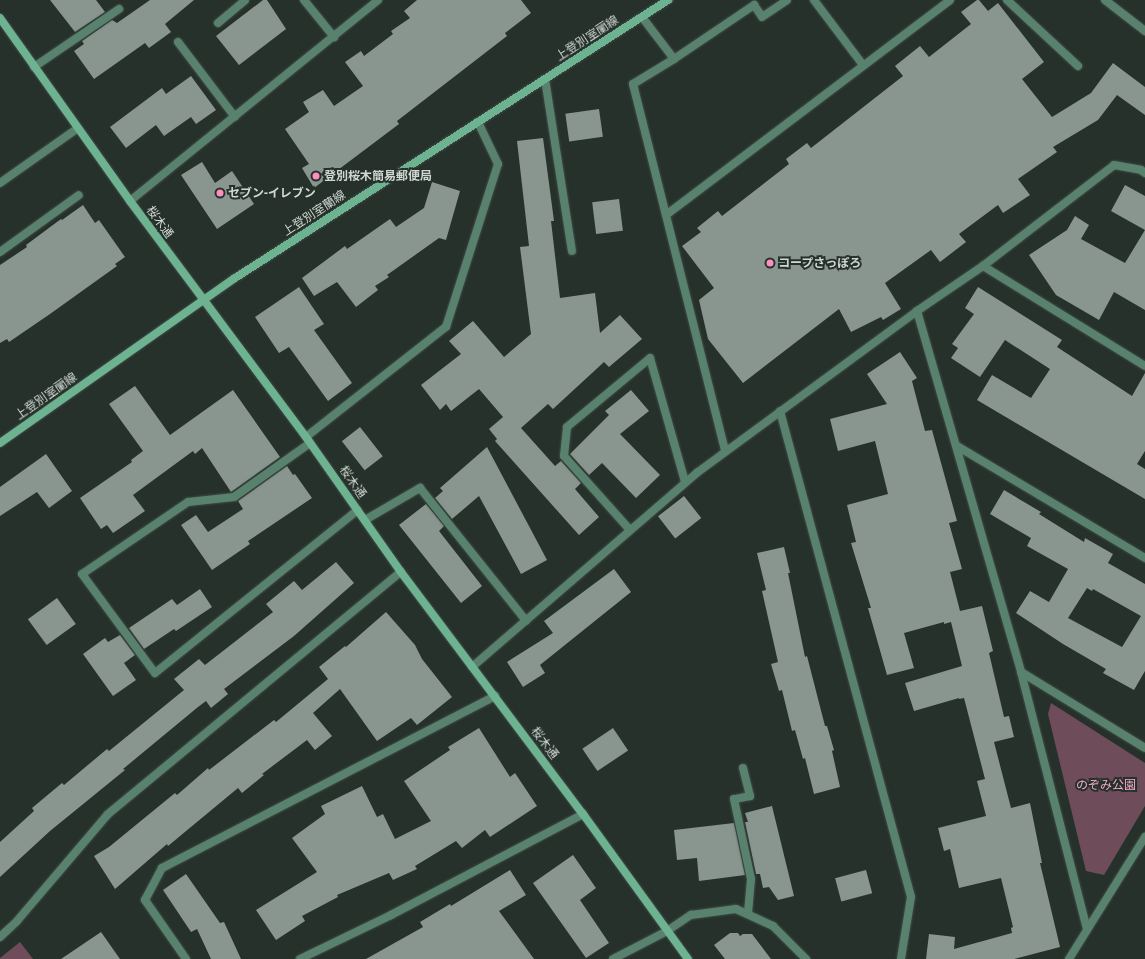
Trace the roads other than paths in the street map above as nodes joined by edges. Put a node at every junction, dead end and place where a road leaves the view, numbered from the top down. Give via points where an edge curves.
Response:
1 (245, 0) edge
2 (304, 0) edge
3 (378, 0) edge
4 (668, 0) edge
5 (787, 0) edge
6 (814, 0) edge
7 (950, 0) edge
8 (1007, 0) edge
9 (1105, 0) edge
10 (119, 9) dead end
11 (642, 17) junction
12 (0, 18) edge
13 (218, 23) dead end
14 (1145, 31) edge
15 (334, 37) junction
16 (178, 42) dead end
17 (674, 59) junction
18 (863, 65) junction
19 (1078, 66) dead end
20 (34, 67) junction
21 (545, 79) junction
22 (235, 117) junction
23 (478, 122) junction
24 (78, 128) junction
25 (1145, 173) edge
26 (0, 183) edge
27 (80, 195) dead end
28 (130, 201) junction
29 (666, 215) junction
30 (572, 251) dead end
31 (0, 252) edge
32 (983, 266) junction
33 (203, 300) junction
34 (917, 311) junction
35 (1145, 366) edge
36 (780, 412) junction
37 (308, 440) junction
38 (0, 443) edge
39 (957, 446) junction
40 (725, 452) junction
41 (685, 482) junction
42 (358, 510) junction
43 (365, 520) junction
44 (630, 530) junction
45 (1145, 558) edge
46 (401, 572) junction
47 (526, 621) junction
48 (472, 667) junction
49 (1021, 672) junction
50 (495, 696) junction
51 (1145, 748) edge
52 (743, 768) dead end
53 (583, 814) junction
54 (1145, 837) edge
55 (748, 914) junction
56 (1087, 929) junction
57 (667, 931) junction
58 (0, 937) edge
59 (186, 959) edge
60 (300, 959) edge
61 (613, 959) edge
62 (688, 959) edge
63 (806, 959) edge
64 (901, 959) edge
65 (1069, 959) edge

1 - 13 street
2 - 15 street
3 - 15 street
4 - 11 street, 上登別室蘭線
5 - 17 street via 762,17 754,5
6 - 18 street
7 - 18 street
8 - 19 street
9 - 14 street
10 - 20 street
11 - 17 street
11 - 21 street, 上登別室蘭線
12 - 20 street, 桜木通
15 - 22 street
16 - 22 street
17 - 29 street via 633,84
18 - 29 street
20 - 24 street, 桜木通
21 - 23 street, 上登別室蘭線
21 - 30 street
22 - 28 street
23 - 33 street, 上登別室蘭線
23 - 37 street via 498,164 446,327
24 - 26 street
24 - 28 street, 桜木通
25 - 32 street via 1114,165
27 - 31 street
28 - 33 street, 桜木通
29 - 40 street
32 - 34 street
32 - 35 street
33 - 37 street, 桜木通
33 - 38 street, 上登別室蘭線
34 - 36 street
34 - 39 street
36 - 40 street
36 - 64 street via 911,897
37 - 42 street, 桜木通
37 - 42 street via 234,497 188,502 82,574 155,673
39 - 45 street
39 - 49 street
40 - 41 street
41 - 44 street
41 - 44 street via 650,358 567,428 564,456
42 - 43 street, 桜木通
43 - 46 street, 桜木通
43 - 47 street via 420,488
44 - 47 street
46 - 48 street, 桜木通
46 - 58 street via 108,814 17,921
47 - 48 street
48 - 50 street, 桜木通
49 - 51 street
49 - 56 street
50 - 53 street, 桜木通
50 - 59 street via 162,868 145,900
52 - 55 street via 750,796 734,799 751,880
53 - 57 street, 桜木通
53 - 60 street via 391,915
54 - 56 street
55 - 57 street via 736,909 691,915
55 - 63 street via 773,926
56 - 65 street
57 - 61 street
57 - 62 street, 桜木通

